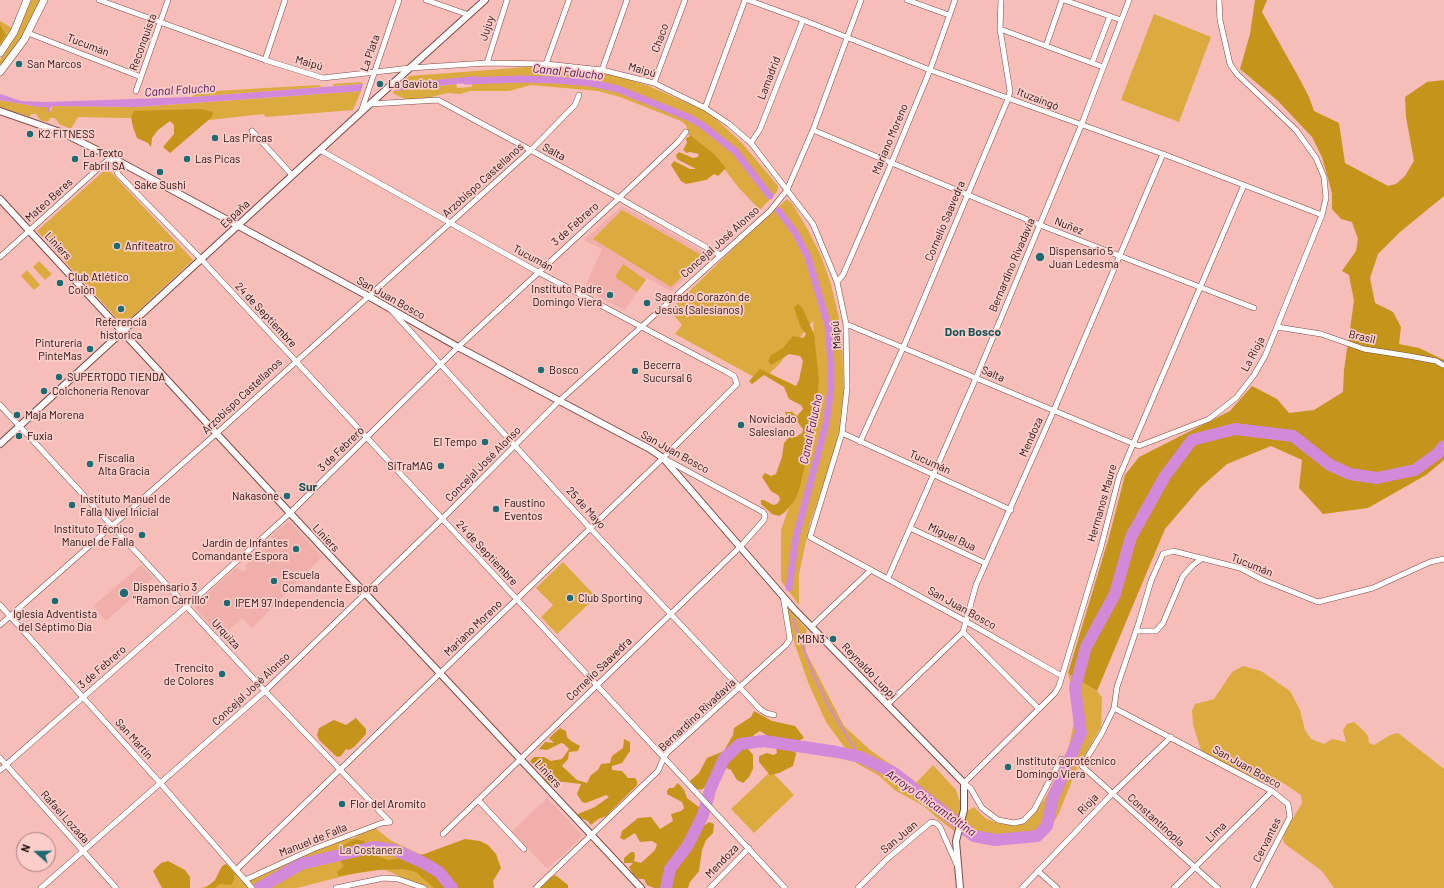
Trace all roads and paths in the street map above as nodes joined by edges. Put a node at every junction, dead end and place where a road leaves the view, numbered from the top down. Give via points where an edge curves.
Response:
1 (27, 0) edge
2 (44, 0) edge
3 (99, 0) edge
4 (168, 0) edge
5 (285, 0) edge
6 (399, 0) edge
7 (426, 0) edge
8 (485, 0) edge
9 (507, 0) edge
10 (569, 0) edge
11 (627, 0) edge
12 (684, 0) edge
13 (745, 0) edge
14 (861, 0) edge
15 (907, 0) edge
16 (955, 0) edge
17 (1001, 0) edge
18 (1063, 0) edge
19 (1129, 0) edge
20 (1219, 0) edge
21 (752, 1) edge
22 (469, 15) junction
23 (949, 16) junction
24 (1110, 16) junction
25 (803, 20) junction
26 (1121, 20) junction
27 (160, 22) junction
28 (1000, 29) junction
29 (28, 33) junction
30 (848, 38) junction
31 (1046, 46) junction
32 (0, 53) edge
33 (264, 60) junction
34 (487, 63) junction
35 (1092, 63) junction
36 (546, 64) junction
37 (1103, 67) junction
38 (410, 68) junction
39 (602, 70) junction
40 (930, 70) junction
41 (0, 72) edge
42 (374, 72) junction
43 (141, 77) junction
44 (654, 83) junction
45 (136, 91) dead end
46 (579, 95) dead end
47 (1008, 98) junction
48 (370, 104) junction
49 (705, 108) junction
50 (0, 111) edge
51 (360, 112) junction
52 (1081, 126) junction
53 (813, 130) junction
54 (252, 131) dead end
55 (686, 132) dead end
56 (751, 143) junction
57 (320, 150) junction
58 (530, 151) junction
59 (1163, 154) junction
60 (111, 157) junction
61 (892, 162) junction
62 (292, 175) junction
63 (1244, 185) junction
64 (787, 190) junction
65 (967, 193) junction
66 (0, 198) edge
67 (619, 198) junction
68 (1322, 215) junction
69 (450, 224) junction
70 (1040, 225) junction
71 (237, 226) junction
72 (30, 230) junction
73 (720, 255) junction
74 (0, 257) edge
75 (1120, 257) junction
76 (200, 260) junction
77 (538, 272) junction
78 (838, 282) junction
79 (1199, 286) junction
80 (368, 296) junction
81 (388, 307) junction
82 (1254, 308) dead end
83 (846, 324) junction
84 (641, 326) junction
85 (1277, 328) junction
86 (123, 332) junction
87 (458, 347) junction
88 (903, 348) junction
89 (295, 361) junction
90 (440, 365) junction
91 (1443, 365) edge
92 (976, 378) junction
93 (737, 381) joint
94 (559, 401) junction
95 (0, 405) edge
96 (1054, 410) junction
97 (20, 426) junction
98 (217, 433) junction
99 (842, 433) junction
100 (366, 438) junction
101 (860, 442) junction
102 (0, 444) edge
103 (1132, 444) junction
104 (515, 445) junction
105 (1140, 446) junction
106 (1127, 457) junction
107 (663, 458) junction
108 (934, 475) junction
109 (1010, 510) junction
110 (290, 513) junction
111 (765, 515) joint
112 (442, 519) junction
113 (113, 525) junction
114 (590, 528) junction
115 (910, 528) junction
116 (810, 537) joint
117 (740, 547) junction
118 (1203, 558) junction
119 (1444, 559) edge
120 (985, 563) junction
121 (871, 570) junction
122 (888, 578) junction
123 (365, 593) junction
124 (782, 595) junction
125 (516, 600) junction
126 (0, 605) edge
127 (186, 607) junction
128 (670, 614) junction
129 (10, 616) junction
130 (967, 622) junction
131 (0, 625) edge
132 (812, 626) junction
133 (1136, 631) junction
134 (963, 632) junction
135 (441, 673) junction
136 (1062, 676) junction
137 (597, 685) junction
138 (740, 688) junction
139 (265, 691) junction
140 (83, 697) junction
141 (887, 705) junction
142 (1114, 708) junction
143 (1039, 709) junction
144 (774, 714) dead end
145 (1171, 737) junction
146 (664, 757) junction
147 (0, 758) edge
148 (1061, 759) dead end
149 (520, 760) junction
150 (6, 765) junction
151 (341, 769) junction
152 (0, 770) edge
153 (964, 783) junction
154 (161, 784) junction
155 (1272, 791) junction
156 (1112, 794) junction
157 (478, 800) junction
158 (1285, 800) joint
159 (390, 822) joint
160 (443, 834) dead end
161 (592, 836) junction
162 (524, 848) dead end
163 (749, 848) junction
164 (82, 851) junction
165 (958, 867) junction
166 (1195, 868) junction
167 (237, 869) junction
168 (1038, 871) junction
169 (246, 881) junction
170 (410, 883) junction
171 (41, 888) edge
172 (116, 888) edge
173 (252, 888) edge
174 (336, 888) edge
175 (404, 888) edge
176 (424, 888) edge
177 (536, 888) edge
178 (640, 888) edge
179 (710, 888) edge
180 (785, 888) edge
181 (858, 888) edge
182 (960, 888) edge
183 (1022, 888) edge
184 (1057, 888) edge
185 (1174, 888) edge
186 (1218, 888) edge
187 (1254, 888) edge

1 - 32 main road via 14,32
2 - 29 main road
3 - 27 street, Maipú
4 - 27 street, Reconquista
5 - 33 street
6 - 42 street, La Plata
7 - 22 street
8 - 22 street, España
9 - 34 street, Jujuy
10 - 36 street
11 - 39 street
12 - 44 street, Chaco
13 - 49 street
14 - 30 street, Concejal José Alonso
15 - 23 street
16 - 23 street, Mariano Moreno
17 - 28 street, Cornelio Saavedra
18 - 24 street
18 - 31 street
19 - 26 street, Bernardino Rivadavia
20 - 68 street, La Rioja via 1220,20 1230,64 1237,74 1296,130 1316,158 1324,177 1326,198
21 - 25 street, Ituzaingó
22 - 38 street, España
23 - 40 street, Mariano Moreno
24 - 26 street
24 - 35 street
25 - 30 street, Ituzaingó
25 - 56 street, Lamadrid via 760,129
26 - 37 street, Bernardino Rivadavia
27 - 33 street, Maipú
27 - 43 street, Reconquista
28 - 31 street
28 - 47 street, Cornelio Saavedra via 1010,91
29 - 41 main road
29 - 43 street, Tucumán
30 - 40 street, Ituzaingó
30 - 53 street, Concejal José Alonso
31 - 35 street
33 - 42 street, Maipú via 323,78
34 - 36 street, Maipú
34 - 38 street, Maipú
35 - 37 street
36 - 39 street, Maipú
37 - 52 street, Bernardino Rivadavia
38 - 42 street, Maipú
38 - 48 street, España
39 - 44 street, Maipú
40 - 47 street, Ituzaingó
40 - 61 street, Mariano Moreno
42 - 51 street, La Plata
43 - 45 street, Reconquista
44 - 49 street, Maipú
46 - 58 street, Arzobispo Castellanos via 575,105
47 - 52 street, Ituzaingó
47 - 65 street, Cornelio Saavedra
48 - 51 street, España
48 - 58 street, Salta via 438,100
49 - 56 street, Maipú
50 - 60 street, San Juan Bosco via 63,133
51 - 57 street, España
52 - 59 street, Ituzaingó
52 - 70 street, Bernardino Rivadavia
53 - 61 street, Nuñez
53 - 64 street, Concejal José Alonso
54 - 62 street
55 - 67 street, 3 de Febrero
56 - 64 street, Maipú
57 - 62 street, España
57 - 69 street, Tucumán
58 - 67 street, Salta
58 - 69 street, Arzobispo Castellanos
59 - 63 street, Ituzaingó
59 - 75 street, Mendoza
60 - 71 street, San Juan Bosco
60 - 72 street, Mateo Beres
60 - 76 street, 24 de Septiembre via 118,174
61 - 65 street, Nuñez
61 - 78 street, Mariano Moreno
62 - 71 street, España
63 - 68 street, Ituzaingó
63 - 79 street, Hermanos Maure
64 - 73 street, Concejal José Alonso via 770,211
64 - 78 street, Maipú via 813,224
65 - 70 street, Nuñez
65 - 88 street, Cornelio Saavedra
66 - 72 street, Liniers
67 - 73 street, Salta
67 - 77 street, 3 de Febrero
68 - 85 street, La Rioja
69 - 77 street, Tucumán
69 - 80 street, Arzobispo Castellanos
70 - 75 street, Nuñez
70 - 92 street, Bernardino Rivadavia
71 - 76 street, España
71 - 80 street, San Juan Bosco
72 - 74 street, Mateo Beres
72 - 86 street, Liniers
73 - 84 street, Concejal José Alonso
75 - 79 street, Nuñez
75 - 96 street, Mendoza
76 - 86 street, España
76 - 89 street, 24 de Septiembre
77 - 84 street, Tucumán
77 - 87 street, 3 de Febrero
78 - 83 street, Maipú
79 - 82 street, Nuñez
79 - 103 street, Hermanos Maure
80 - 81 street, San Juan Bosco
80 - 89 street, Arzobispo Castellanos
81 - 87 street, San Juan Bosco
81 - 90 street, 25 de Mayo
83 - 88 street, Salta
83 - 99 street, Maipú via 847,388
84 - 93 street, Tucumán via 727,372
84 - 94 street, Concejal José Alonso
85 - 91 street, Brasil via 1321,334 1364,349 1436,361
85 - 105 street, La Rioja via 1254,375 1236,398 1203,421
86 - 97 street, España
86 - 98 street, Liniers
87 - 90 street, 3 de Febrero
87 - 94 street, San Juan Bosco
88 - 92 street, Salta
88 - 101 street, Cornelio Saavedra
89 - 98 street, Arzobispo Castellanos
89 - 100 street, 24 de Septiembre
90 - 100 street, 3 de Febrero
90 - 104 street, 25 de Mayo
92 - 96 street, Salta
92 - 108 street, Bernardino Rivadavia
93 - 107 street, Mariano Moreno via 735,387
94 - 104 street, Concejal José Alonso
94 - 107 street, San Juan Bosco
95 - 97 street, Urquiza
96 - 103 street, Salta
96 - 109 street, Mendoza
97 - 102 street, España
97 - 113 street, Urquiza
98 - 110 street, Liniers
98 - 113 street, Arzobispo Castellanos
99 - 101 street, Tucumán
99 - 116 street, Maipú
100 - 110 street, 3 de Febrero
100 - 112 street, 24 de Septiembre
101 - 108 street, Tucumán
103 - 105 street
103 - 106 street, Hermanos Maure
104 - 112 street, Concejal José Alonso
104 - 114 street, 25 de Mayo
105 - 106 street, La Rioja
106 - 136 street, Hermanos Maure
107 - 111 street, San Juan Bosco
107 - 114 street, Mariano Moreno
107 - 117 street, Reynaldo Luppi
108 - 109 street, Tucumán
108 - 115 street, Bernardino Rivadavia
109 - 120 street, Mendoza
110 - 123 street, Liniers
110 - 127 street, 3 de Febrero
111 - 117 street, Cornelio Saavedra via 764,520
112 - 123 street, Concejal José Alonso
112 - 125 street, 24 de Septiembre
113 - 127 street, Urquiza
113 - 129 street, Arzobispo Castellanos
114 - 125 street, Mariano Moreno
114 - 128 street, 25 de Mayo
115 - 120 street, Miguel Bua
115 - 122 street, Bernardino Rivadavia
116 - 121 street, San Juan Bosco
117 - 124 street, Reynaldo Luppi
117 - 128 street, Cornelio Saavedra
118 - 119 street, Tucumán via 1240,568 1318,602 1373,588 1430,562
118 - 133 street via 1183,576 1163,623 1156,631
118 - 133 street, Tucumán via 1172,551 1163,554 1151,581
120 - 130 street, Mendoza via 976,585
121 - 122 street, San Juan Bosco
121 - 132 street
122 - 130 street, San Juan Bosco
123 - 135 street, Liniers
123 - 139 street, Concejal José Alonso
124 - 132 street, Reynaldo Luppi
124 - 138 street, Bernardino Rivadavia via 790,639
125 - 135 street, Mariano Moreno
125 - 137 street, 24 de Septiembre
126 - 129 street, San Martín
127 - 139 street, Urquiza
127 - 140 street, 3 de Febrero
128 - 137 street, Cornelio Saavedra
128 - 138 street, 25 de Mayo
129 - 131 street, Arzobispo Castellanos
129 - 140 street, San Martín
130 - 134 street, Mendoza
130 - 136 street, San Juan Bosco
132 - 141 street, Reynaldo Luppi
133 - 142 street via 1117,687
134 - 141 street, Mendoza
134 - 143 street
135 - 149 street, Liniers
135 - 151 street, Mariano Moreno
136 - 143 street, Hermanos Maure via 1055,693
137 - 146 street, 24 de Septiembre
137 - 149 street, Cornelio Saavedra
138 - 144 street, 25 de Mayo via 760,709
138 - 146 street, Bernardino Rivadavia
139 - 151 street, Urquiza
139 - 154 street, Concejal José Alonso
140 - 150 street, 3 de Febrero
140 - 154 street, San Martín
141 - 153 street, Reynaldo Luppi
142 - 145 street, San Juan Bosco
142 - 156 street, Constantinopla via 1082,766
143 - 153 street, Hermanos Maure
145 - 155 street, San Juan Bosco
145 - 156 street, Rioja
146 - 161 street, Bernardino Rivadavia via 658,771
146 - 163 street, 24 de Septiembre
147 - 150 street, Rafael Lozada
148 - 153 street, Reynaldo Luppi via 1034,810 1022,821 1014,823 998,820 982,808 971,789
149 - 157 street, Cornelio Saavedra
149 - 161 street, Liniers
150 - 152 street, 3 de Febrero
150 - 164 street, Rafael Lozada
151 - 159 street, Urquiza
151 - 167 street, Mariano Moreno
153 - 165 street via 964,810 956,841
154 - 164 street, Concejal José Alonso
154 - 167 street, San Martín
155 - 158 street, San Juan Bosco
155 - 166 street, Lima
156 - 166 street, Constantinopla
156 - 168 street, Rioja
157 - 160 street, Cornelio Saavedra
157 - 162 street
158 - 187 street, Cervantes via 1290,808 1290,817
159 - 169 street, Manuel de Falla via 313,848
161 - 177 street, Bernardino Rivadavia
161 - 178 street, Liniers
163 - 179 street, Mendoza
163 - 180 street, 24 de Septiembre
164 - 171 street, Concejal José Alonso
164 - 172 street, Rafael Lozada
165 - 181 street, San Juan via 940,827 931,822 887,859
165 - 182 street
166 - 185 street, Lima
166 - 186 street, Constantinopla
167 - 169 street, San Martín
168 - 183 street, Rioja
168 - 184 street
169 - 173 street, San Martín
170 - 174 street via 384,878
170 - 175 street
170 - 176 street

